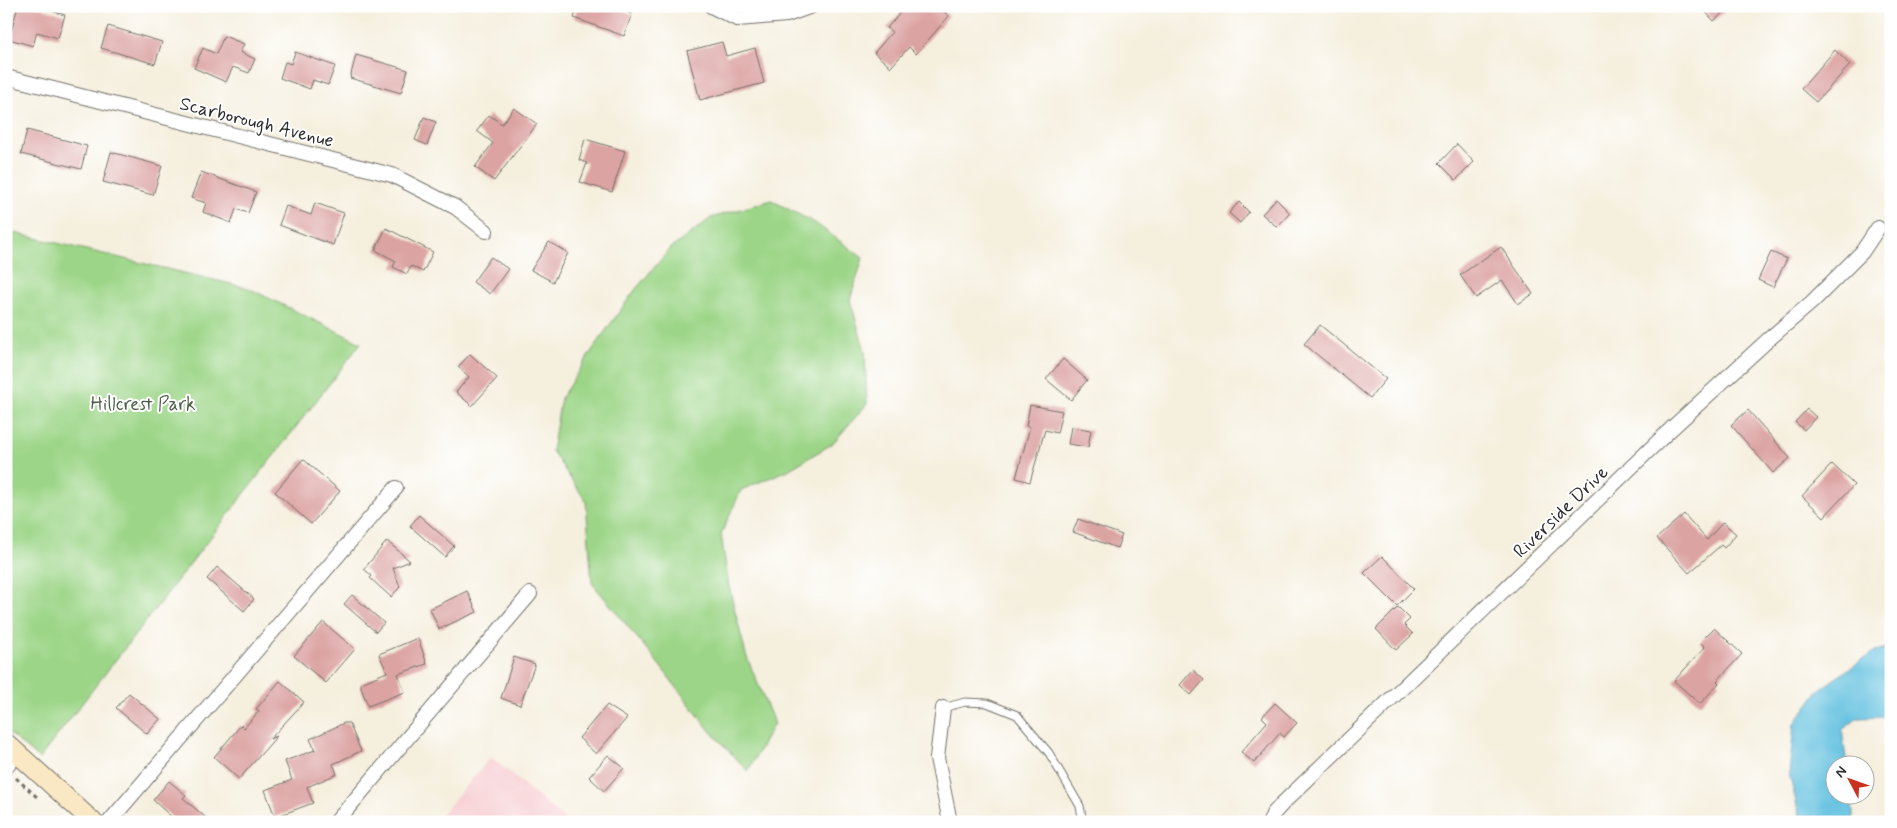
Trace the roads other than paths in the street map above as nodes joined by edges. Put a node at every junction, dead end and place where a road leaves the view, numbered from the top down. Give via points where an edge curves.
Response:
1 (711, 6) edge
2 (812, 6) edge
3 (6, 77) edge
4 (1878, 228) dead end
5 (486, 231) dead end
6 (396, 488) dead end
7 (530, 594) dead end
8 (943, 708) joint
9 (6, 743) edge
10 (20, 756) junction
11 (6, 773) edge
12 (93, 822) edge
13 (109, 822) edge
14 (336, 822) edge
15 (950, 822) edge
16 (1083, 822) edge
17 (1270, 822) edge

1 - 2 street via 737,19 787,14
3 - 5 street, Scarborough Avenue via 392,175 455,207
4 - 17 street, Riverside Drive via 1870,243 1851,264 1671,429 1284,802
6 - 13 street
7 - 14 street
8 - 15 street via 937,758
8 - 16 lane via 965,702 986,703 1017,715 1049,753 1080,806
9 - 10 main road
10 - 11 lane
10 - 12 main road

